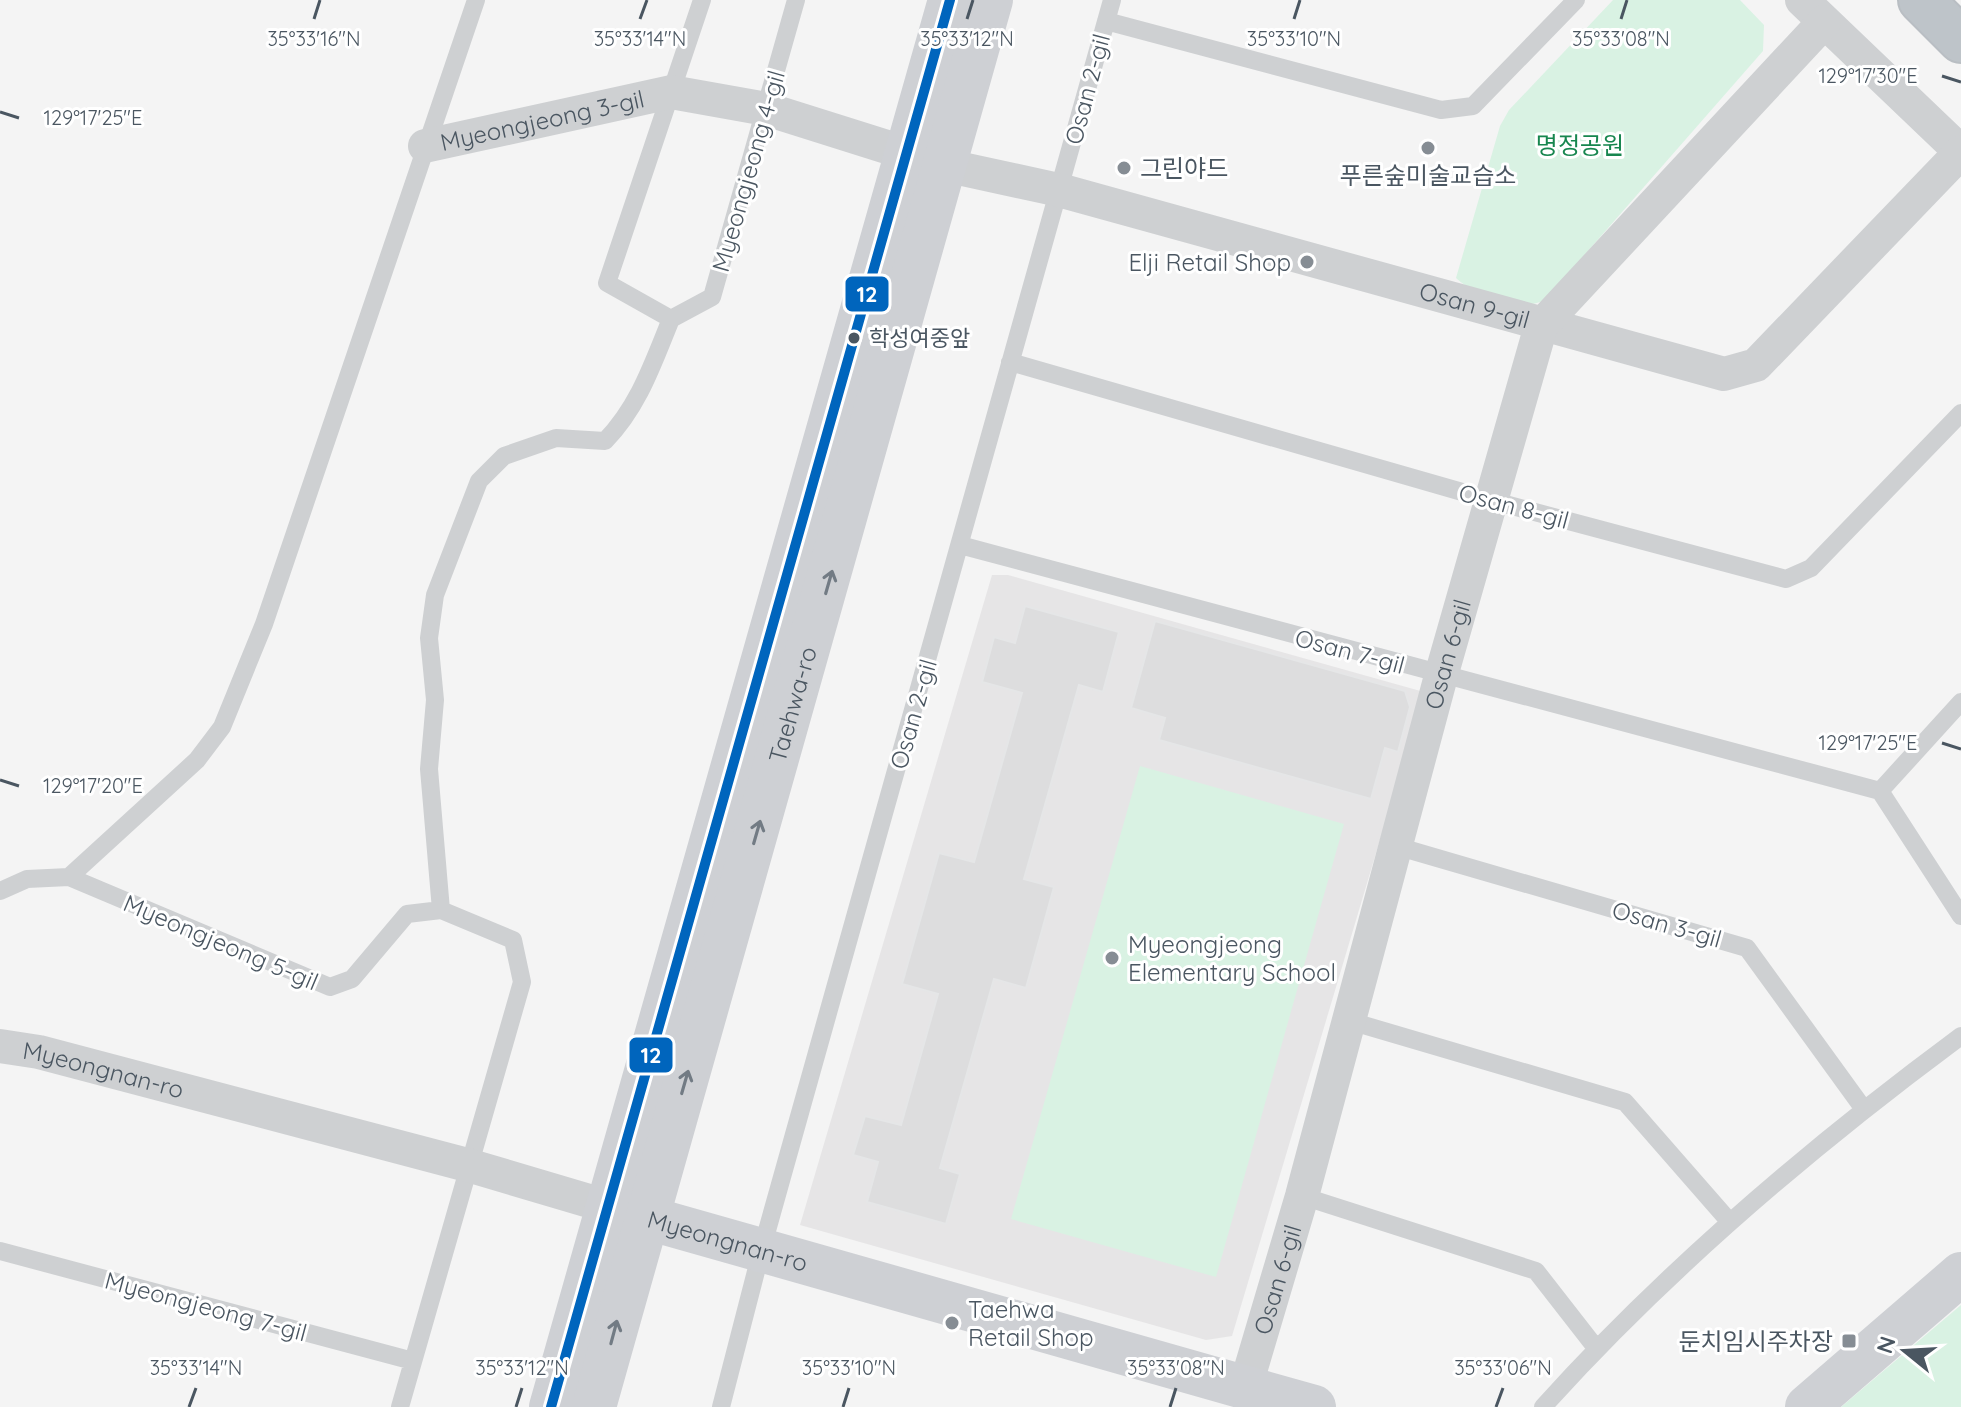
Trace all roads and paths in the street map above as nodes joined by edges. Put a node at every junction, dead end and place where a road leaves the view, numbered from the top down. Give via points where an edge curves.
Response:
1 (476, 0) edge
2 (702, 0) edge
3 (796, 0) edge
4 (950, 0) edge
5 (991, 0) edge
6 (1112, 0) edge
7 (1576, 0) edge
8 (1921, 0) edge
9 (1813, 11) edge
10 (1106, 21) junction
11 (1961, 40) edge
12 (671, 92) junction
13 (766, 109) junction
14 (425, 146) junction
15 (1961, 152) edge
16 (926, 159) junction
17 (1059, 190) junction
18 (671, 319) junction
19 (1541, 326) junction
20 (1010, 362) junction
21 (1961, 413) edge
22 (1490, 500) junction
23 (960, 545) junction
24 (1441, 676) junction
25 (1961, 702) edge
26 (1880, 791) junction
27 (1396, 846) junction
28 (69, 877) junction
29 (0, 891) edge
30 (441, 910) junction
31 (1961, 916) edge
32 (1350, 1021) junction
33 (1961, 1036) edge
34 (0, 1046) edge
35 (1863, 1108) junction
36 (471, 1166) junction
37 (1302, 1196) junction
38 (626, 1212) junction
39 (1729, 1221) junction
40 (0, 1251) edge
41 (761, 1252) junction
42 (1961, 1274) edge
43 (1596, 1348) junction
44 (413, 1361) junction
45 (1246, 1385) junction
46 (400, 1407) edge
47 (551, 1407) edge
48 (594, 1407) edge
49 (721, 1407) edge
50 (1314, 1407) edge
51 (1543, 1407) edge
52 (1807, 1407) edge

1 - 14 lane, Myeongjeong 3-gil
2 - 12 lane, Myeongjeong 3-gil
3 - 13 lane, Myeongjeong 4-gil
4 - 16 main road, Taehwa-ro
5 - 16 main road, Taehwa-ro
6 - 10 lane, Osan 2-gil
7 - 10 lane, Osan 2-gil via 1473,106 1441,110
8 - 11 highway
9 - 15 street
9 - 19 street, Osan 6-gil
10 - 17 lane, Osan 2-gil
12 - 13 street, Myeongjeong 3-gil
12 - 14 street, Myeongjeong 3-gil
12 - 18 lane, Myeongjeong 3-gil via 607,283
13 - 16 street, Myeongjeong 3-gil
13 - 18 lane, Myeongjeong 4-gil via 712,297
14 - 28 lane via 264,624 222,727 197,760
15 - 19 street, Osan 9-gil via 1756,365 1724,374
16 - 17 street, Osan 9-gil
16 - 38 main road, Taehwa-ro
17 - 19 street, Osan 9-gil
17 - 20 lane, Osan 2-gil
18 - 30 lane via 649,376 625,420 605,441 556,438 504,456 479,481 462,524 435,595 429,638 435,700 429,769
19 - 22 street, Osan 6-gil
20 - 22 lane, Osan 8-gil
20 - 23 lane, Osan 2-gil
21 - 22 lane, Osan 8-gil via 1811,568 1786,579
22 - 24 street, Osan 6-gil
23 - 24 lane, Osan 7-gil
23 - 41 lane, Osan 2-gil
24 - 26 lane, Osan 7-gil
24 - 27 street, Osan 6-gil
25 - 26 lane
26 - 31 lane
27 - 32 street, Osan 6-gil
27 - 35 lane, Osan 3-gil via 1747,948
28 - 29 lane, Myeongjeong 5-gil via 27,879
28 - 30 lane, Myeongjeong 5-gil via 330,987 352,979 407,914
30 - 36 lane via 513,940 522,982
32 - 37 street, Osan 6-gil
32 - 39 lane via 1625,1102
33 - 35 lane
34 - 36 street, Myeongnan-ro
35 - 39 lane
36 - 38 street, Myeongnan-ro
36 - 44 lane
37 - 43 lane via 1536,1271
37 - 45 street, Osan 6-gil
38 - 41 main road, Myeongnan-ro
38 - 47 main road, Taehwa-ro
48 -> 38 main road, Taehwa-ro
39 - 43 lane
40 - 44 lane, Myeongjeong 7-gil
41 - 45 main road, Myeongnan-ro
41 - 49 lane, Osan 2-gil
42 - 52 main road
43 - 51 lane
44 - 46 lane
45 - 50 main road, Myeongnan-ro

